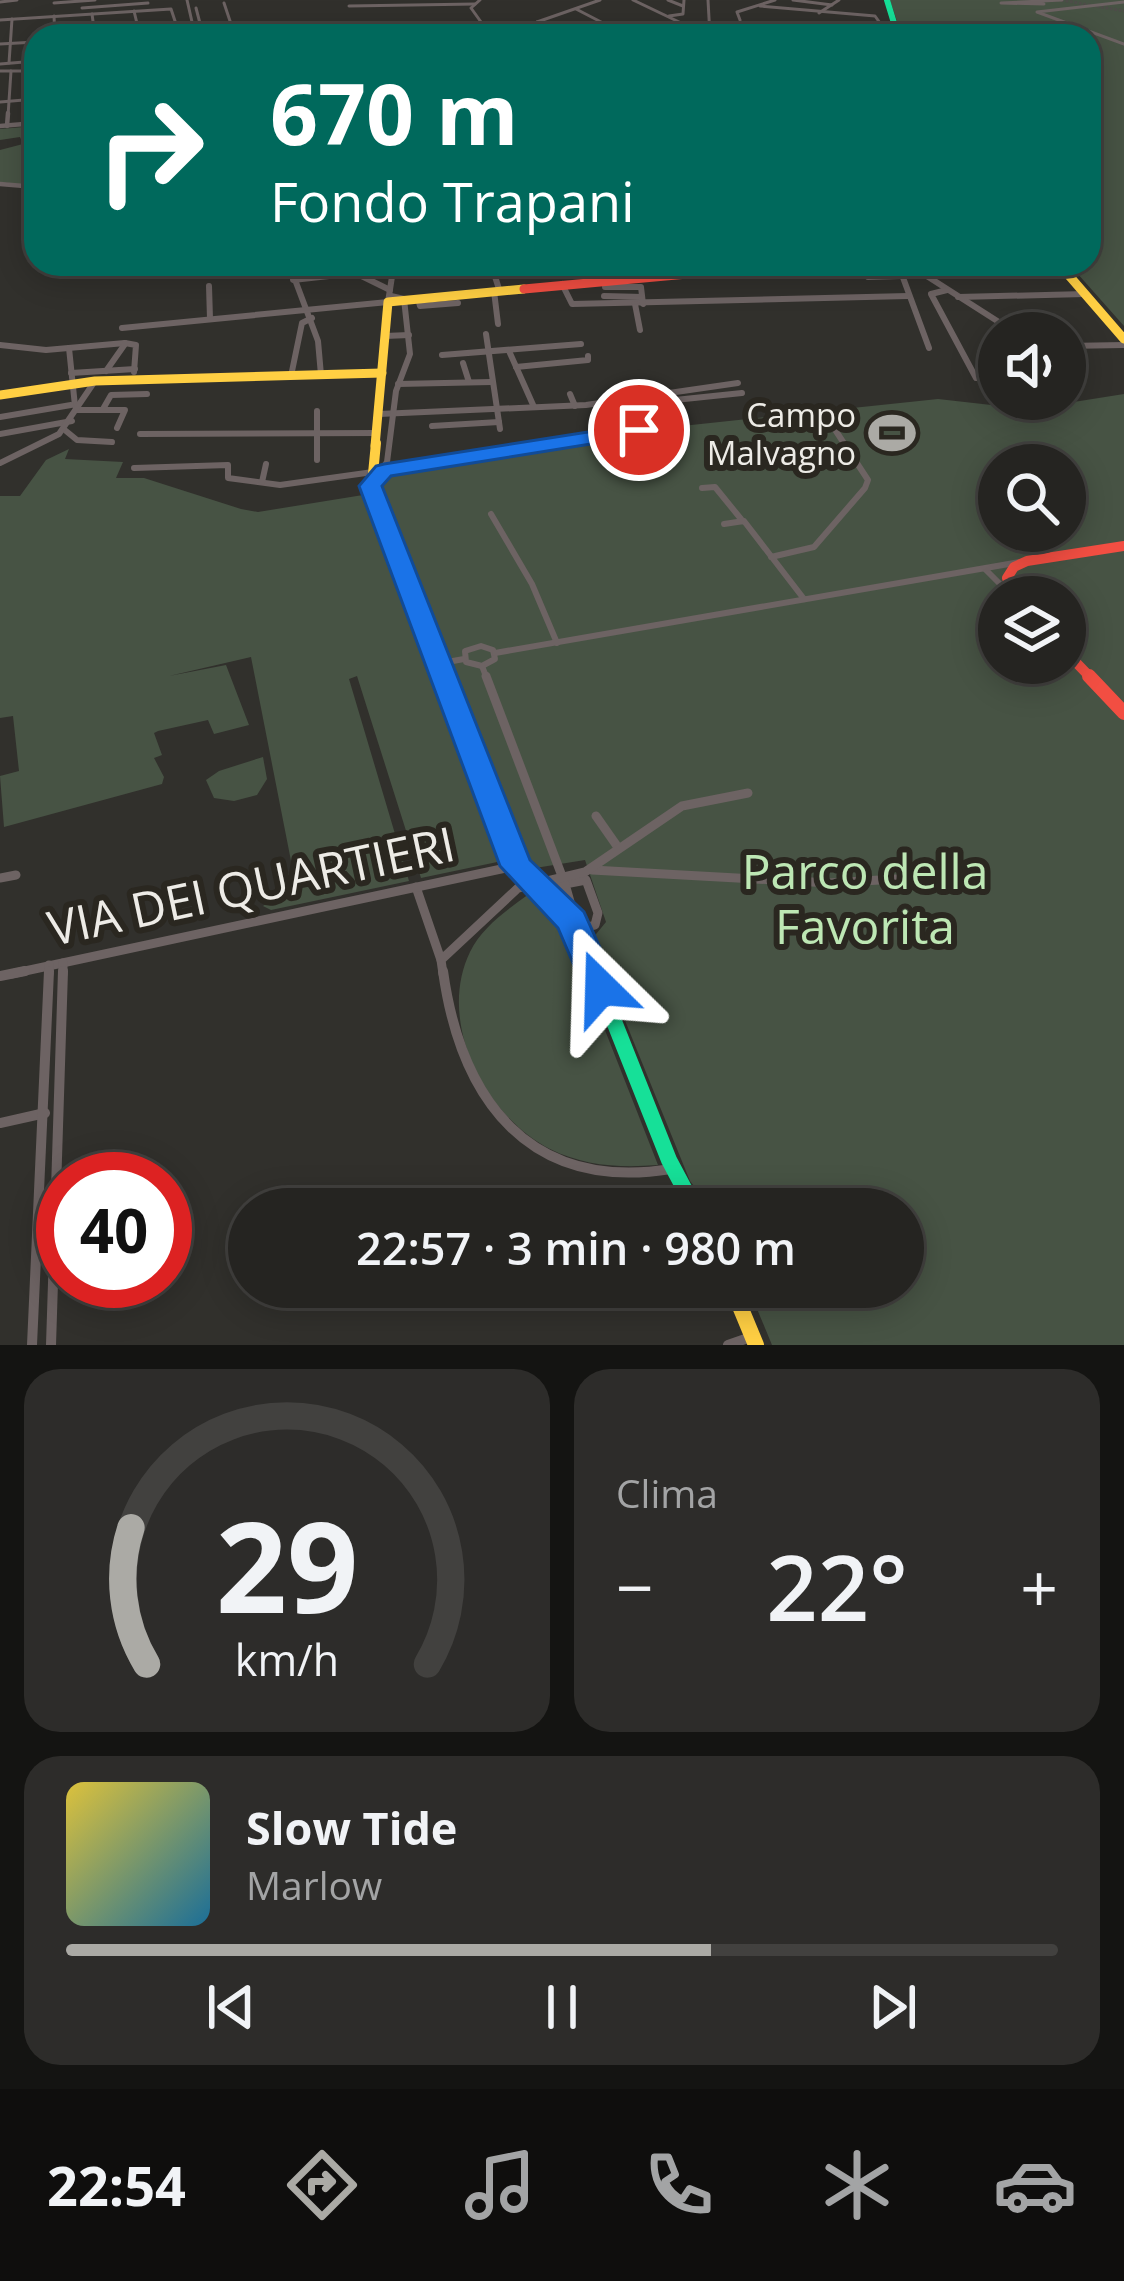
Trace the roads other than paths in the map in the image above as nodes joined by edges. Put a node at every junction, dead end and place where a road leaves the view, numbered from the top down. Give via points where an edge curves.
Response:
1 (10, 0) edge
2 (17, 0) edge
3 (95, 0) edge
4 (600, 0) edge
5 (633, 0) edge
6 (668, 0) edge
7 (708, 0) edge
8 (777, 0) edge
9 (793, 0) edge
10 (839, 0) edge
11 (1062, 0) edge
12 (1112, 0) edge
13 (0, 2) edge
14 (478, 2) edge
15 (1124, 2) edge
16 (54, 3) dead end
17 (224, 3) dead end
18 (683, 3) edge
19 (148, 4) edge
20 (379, 5) junction
21 (832, 5) junction
22 (349, 6) dead end
23 (761, 6) junction
24 (82, 8) dead end
25 (196, 8) dead end
26 (576, 9) junction
27 (134, 11) junction
28 (382, 13) dead end
29 (92, 14) junction
30 (818, 14) junction
31 (55, 16) junction
32 (667, 16) junction
33 (12, 19) junction
34 (0, 20) edge
35 (740, 20) dead end
36 (55, 24) edge
37 (93, 24) edge
38 (137, 24) edge
39 (176, 24) edge
40 (200, 24) edge
41 (231, 24) edge
42 (541, 24) edge
43 (605, 24) edge
44 (684, 24) edge
45 (706, 24) edge
46 (809, 24) edge
47 (870, 24) dead end
48 (1063, 24) edge
49 (24, 43) edge
50 (0, 44) edge
51 (11, 44) junction
52 (24, 62) edge
53 (9, 63) junction
54 (0, 68) edge
55 (24, 70) edge
56 (10, 71) junction
57 (4, 101) edge
58 (4, 126) edge
59 (292, 276) edge
60 (329, 276) edge
61 (363, 276) edge
62 (398, 276) edge
63 (493, 276) edge
64 (901, 276) joint
65 (926, 276) edge
66 (1071, 276) edge
67 (1072, 276) edge
68 (868, 277) dead end
69 (292, 280) junction
70 (608, 282) edge
71 (562, 284) junction
72 (209, 286) dead end
73 (776, 286) dead end
74 (496, 289) junction
75 (947, 290) junction
76 (1085, 294) junction
77 (404, 295) junction
78 (908, 296) junction
79 (781, 297) junction
80 (957, 297) junction
81 (638, 302) junction
82 (458, 303) dead end
83 (305, 310) junction
84 (978, 312) edge
85 (982, 312) edge
86 (311, 318) junction
87 (210, 319) junction
88 (498, 323) dead end
89 (122, 328) dead end
90 (640, 330) dead end
91 (409, 334) junction
92 (486, 334) dead end
93 (385, 336) junction
94 (1124, 338) edge
95 (124, 342) junction
96 (1086, 343) edge
97 (581, 344) dead end
98 (0, 345) edge
99 (69, 348) junction
100 (929, 348) dead end
101 (508, 351) junction
102 (487, 352) junction
103 (442, 355) dead end
104 (588, 356) dead end
105 (463, 363) dead end
106 (516, 367) junction
107 (1065, 372) edge
108 (134, 374) junction
109 (321, 375) junction
110 (100, 376) junction
111 (291, 376) junction
112 (70, 377) junction
113 (382, 377) junction
114 (978, 378) edge
115 (399, 380) junction
116 (469, 382) junction
117 (491, 382) junction
118 (738, 383) dead end
119 (658, 392) junction
120 (742, 393) dead end
121 (147, 394) dead end
122 (570, 394) dead end
123 (0, 395) edge
124 (575, 406) junction
125 (74, 407) junction
126 (534, 407) junction
127 (495, 409) junction
128 (102, 410) junction
129 (317, 411) dead end
130 (387, 414) junction
131 (0, 416) edge
132 (72, 421) junction
133 (830, 422) dead end
134 (646, 425) dead end
135 (432, 426) dead end
136 (117, 428) dead end
137 (66, 431) junction
138 (0, 434) edge
139 (140, 434) dead end
140 (314, 435) junction
141 (77, 440) junction
142 (51, 442) junction
143 (112, 442) dead end
144 (382, 446) junction
145 (2, 460) edge
146 (317, 460) dead end
147 (266, 464) dead end
148 (134, 468) dead end
149 (376, 476) junction
150 (262, 482) junction
151 (702, 488) dead end
152 (490, 514) dead end
153 (741, 519) junction
154 (724, 524) dead end
155 (1124, 546) edge
156 (772, 557) junction
157 (1027, 561) junction
158 (984, 568) junction
159 (992, 576) edge
160 (1008, 576) edge
161 (804, 599) junction
162 (557, 643) junction
163 (495, 653) junction
164 (464, 659) junction
165 (436, 664) junction
166 (482, 666) junction
167 (1086, 673) edge
168 (1124, 712) edge
169 (748, 793) dead end
170 (596, 816) dead end
171 (617, 846) junction
172 (516, 866) junction
173 (16, 875) dead end
174 (589, 875) junction
175 (0, 878) edge
176 (563, 879) junction
177 (896, 879) dead end
178 (533, 885) junction
179 (416, 887) junction
180 (578, 930) junction
181 (441, 960) junction
182 (56, 964) junction
183 (0, 976) edge
184 (57, 1110) junction
185 (42, 1114) junction
186 (0, 1123) edge
187 (40, 1152) edge
188 (56, 1152) edge
189 (673, 1169) junction
190 (683, 1188) edge
191 (36, 1256) edge
192 (52, 1308) edge
193 (741, 1308) edge
194 (754, 1341) edge
195 (32, 1345) edge
196 (51, 1345) edge
197 (728, 1345) edge

1 - 13 street
2 - 13 street
3 - 16 street
4 - 26 street
5 - 32 street
6 - 18 street
7 - 45 street
8 - 23 street
9 - 21 street
10 - 21 street
11 - 12 street via 1001,3
14 - 20 street
15 - 48 street via 1036,12
17 - 41 street
18 - 32 street via 683,14
19 - 24 street
19 - 27 street
19 - 39 street via 171,9
20 - 22 street
20 - 28 street
21 - 30 street
23 - 30 street
23 - 35 street via 737,13
25 - 40 street
26 - 42 street
26 - 43 street
27 - 29 street
27 - 38 street
29 - 31 street
29 - 37 street
30 - 46 street
30 - 47 street via 879,20
31 - 33 street
31 - 36 street
32 - 44 street
33 - 34 street
33 - 51 street
49 - 51 street
50 - 51 street
51 - 53 street
52 - 53 street
53 - 54 street
54 - 56 street
55 - 56 street
56 - 57 street
57 - 58 street
59 - 69 street
60 - 69 street
61 - 77 street
62 - 77 street
63 - 74 street
64 - 68 street
64 - 78 street
65 - 75 street
66 - 76 street
67 - 94 street
69 - 83 street
70 - 71 street
70 - 71 street via 572,304
70 - 81 street
70 - 81 street
71 - 74 street
72 - 87 street
73 - 79 street
74 - 77 street
74 - 88 street
75 - 80 street
75 - 114 street via 931,294
76 - 80 street
76 - 94 street
77 - 82 street via 420,306
77 - 83 street
77 - 91 street
77 - 93 street
78 - 79 street
78 - 100 street
79 - 81 street
80 - 84 street
80 - 85 street
81 - 90 street
83 - 86 street
83 - 87 street
86 - 109 street via 319,328
86 - 111 street via 302,323
87 - 89 street
91 - 93 street
91 - 115 street
92 - 102 street
93 - 113 street
94 - 96 street
95 - 99 street
95 - 108 street via 136,345
95 - 110 street
97 - 101 street
98 - 99 street
99 - 112 street
101 - 102 street
101 - 106 street
102 - 103 street
102 - 117 street
104 - 106 street
105 - 116 street
106 - 126 street
107 - 107 street via 1079,378
108 - 110 street
108 - 111 street
109 - 111 street
109 - 113 street
110 - 112 street
110 - 125 street
112 - 123 street
112 - 125 street
113 - 115 street
113 - 130 street
115 - 116 street
115 - 130 street
116 - 117 street
117 - 127 street
118 - 119 street
119 - 120 street via 676,400
119 - 124 street
121 - 128 street via 111,395
122 - 124 street
124 - 126 street
125 - 128 street
125 - 131 street
125 - 132 street
126 - 127 street
127 - 130 street
127 - 135 street via 500,426
128 - 136 street via 125,410
129 - 140 street
130 - 144 street
132 - 137 street
132 - 138 street
133 - 156 street via 868,480 865,488 814,547
134 - 149 street
137 - 141 street
137 - 142 street
139 - 140 street
140 - 144 street
140 - 146 street
141 - 142 street
141 - 143 street
142 - 145 street
144 - 149 street
147 - 150 street
148 - 150 street via 228,465 233,482
149 - 150 street
149 - 165 street
151 - 153 street via 715,487
152 - 162 street
153 - 154 street
153 - 156 street
155 - 157 street
156 - 161 street
157 - 158 street
157 - 160 street
158 - 159 street
158 - 161 street
161 - 162 street
162 - 163 street
163 - 164 street via 476,646
163 - 166 street
164 - 165 street
164 - 166 street
165 - 172 street
166 - 176 street
167 - 168 street
169 - 171 street via 688,800
170 - 171 street
171 - 174 street
172 - 178 street
172 - 179 street, VIA DEI QUARTIERI
173 - 175 street
174 - 176 street
174 - 177 street
174 - 180 street via 598,913 595,926
176 - 178 street
176 - 180 street
178 - 180 street
178 - 181 street via 490,909
179 - 181 street
179 - 182 street, VIA DEI QUARTIERI
180 - 189 street
181 - 189 street via 457,1046 481,1098 507,1129 584,1169
182 - 183 street, VIA DEI QUARTIERI
182 - 184 street
182 - 185 street
184 - 185 street
184 - 188 street
185 - 186 street
185 - 187 street
189 - 190 street
191 - 195 street
192 - 196 street
193 - 194 street
194 - 197 street

